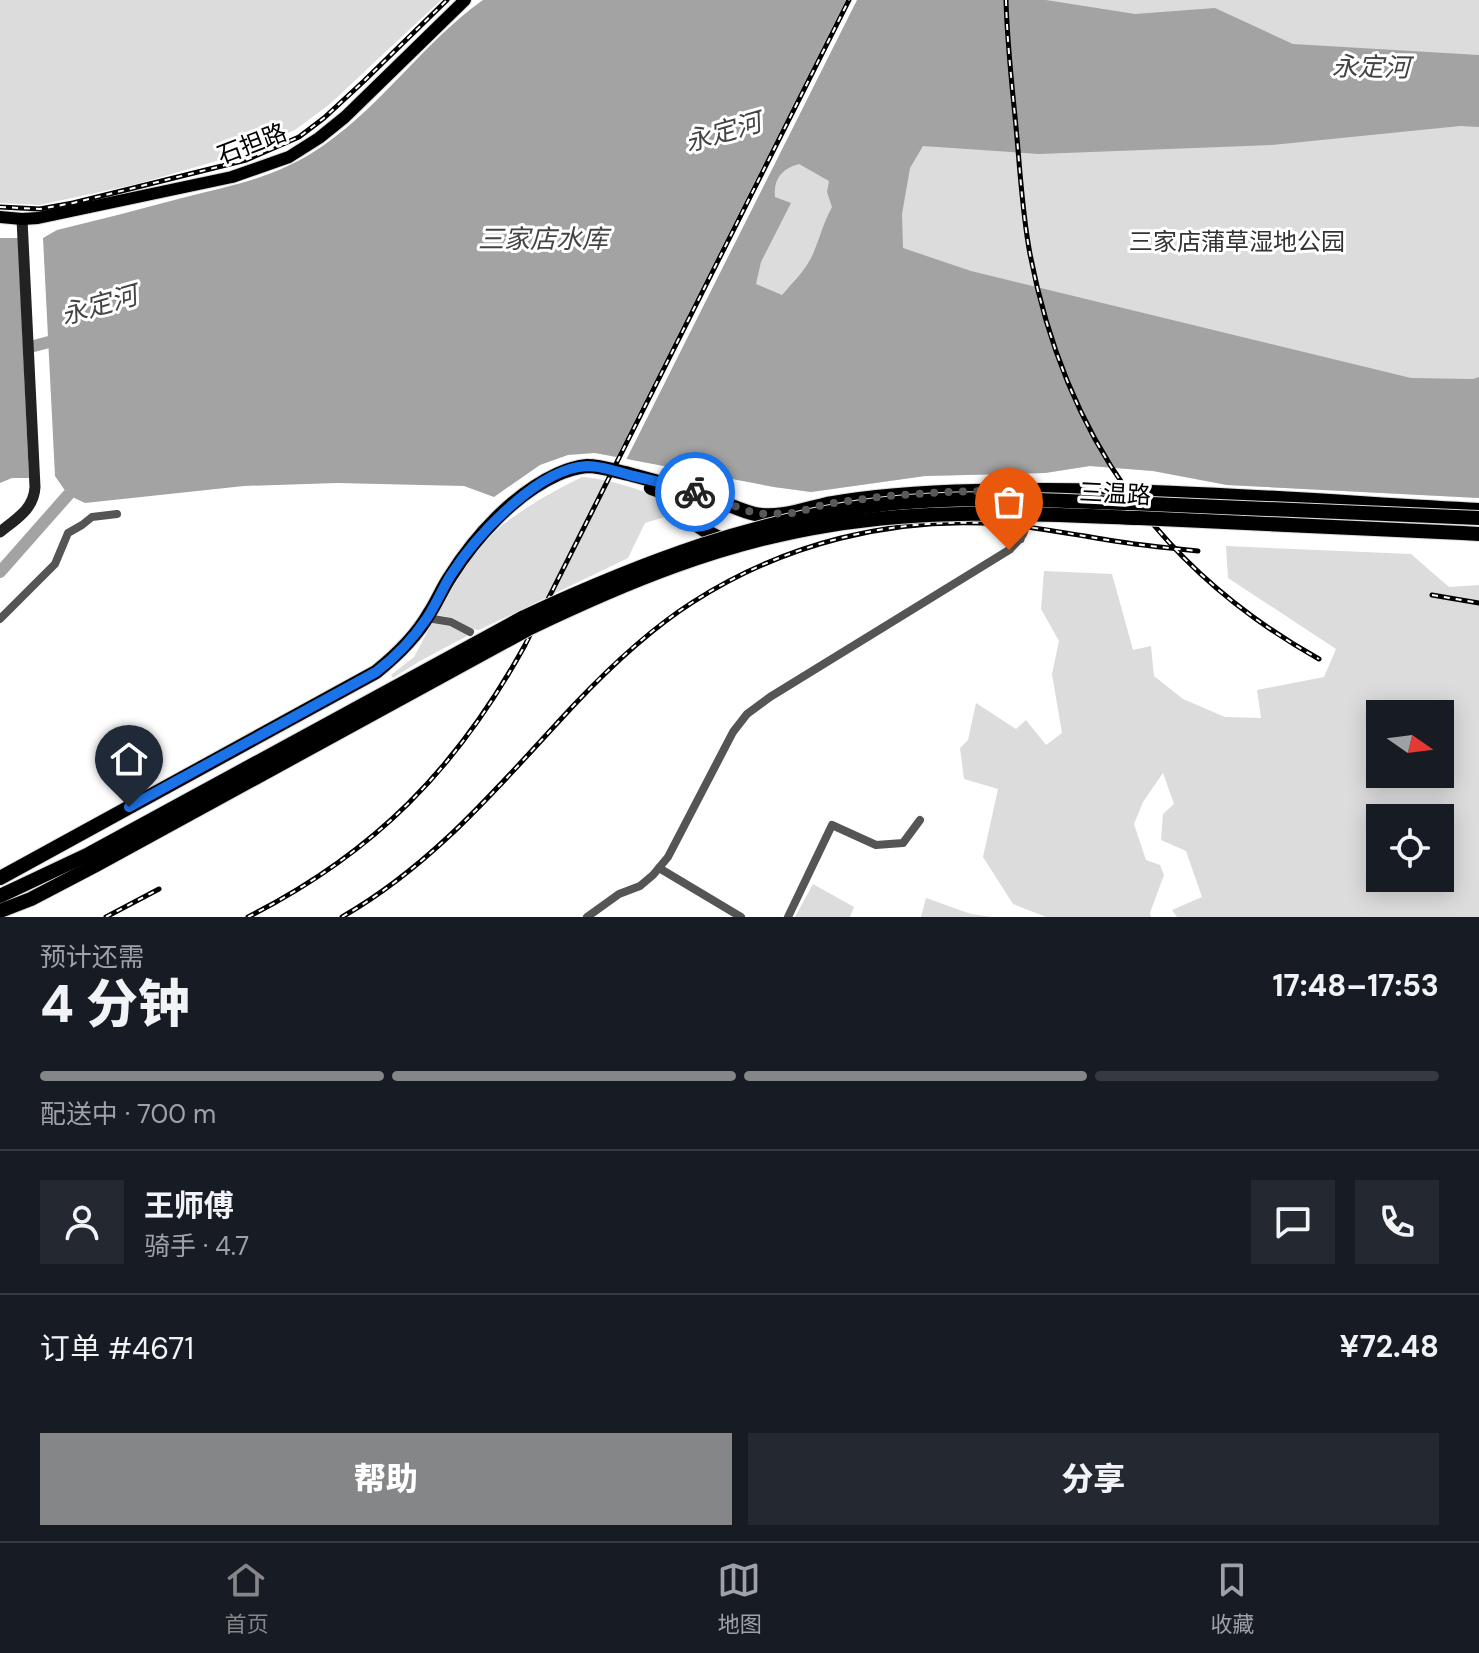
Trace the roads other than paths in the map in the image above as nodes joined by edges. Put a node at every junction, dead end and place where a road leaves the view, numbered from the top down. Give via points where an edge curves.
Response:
1 (465, 0) edge
2 (0, 217) edge
3 (22, 219) junction
4 (1027, 490) junction
5 (1479, 510) edge
6 (1027, 512) junction
7 (938, 513) junction
8 (117, 514) dead end
9 (498, 518) junction
10 (1479, 518) edge
11 (1312, 525) junction
12 (0, 532) edge
13 (1479, 534) edge
14 (770, 537) junction
15 (427, 618) junction
16 (0, 619) edge
17 (470, 632) dead end
18 (920, 820) dead end
19 (74, 837) junction
20 (659, 868) junction
21 (0, 878) edge
22 (0, 897) edge
23 (0, 911) edge
24 (587, 917) edge
25 (741, 917) edge
26 (788, 917) edge

1 - 3 main road, 石担路 via 345,117 289,157 232,177
2 - 3 main road, 石担路
3 - 12 street via 35,496
4 - 5 highway, 三温路
4 - 6 street
4 - 9 highway, 三温路 via 887,496 794,513 757,514 686,489 587,466 555,476
6 - 7 highway, 三温路
6 - 11 highway, 三温路
6 - 20 street via 1023,537 1009,550 747,714
7 - 11 highway, bridge
7 - 14 highway, 三温路
8 - 16 street via 92,517 68,533 55,564
9 - 14 highway, 三温路 via 557,481 587,471 657,489 705,532 727,541
9 - 15 highway, 三温路 via 465,554
10 - 22 highway, bridge via 994,499 886,504 751,530 670,554 524,617 89,854
11 - 13 highway, 三温路
14 - 23 highway, bridge via 674,565 528,629 96,865
15 - 17 street
15 - 19 highway, 三温路 via 376,672
18 - 26 street via 903,843 876,845 832,825
19 - 21 highway, 三温路
19 - 22 highway via 43,872
20 - 24 street via 640,886
20 - 25 street

